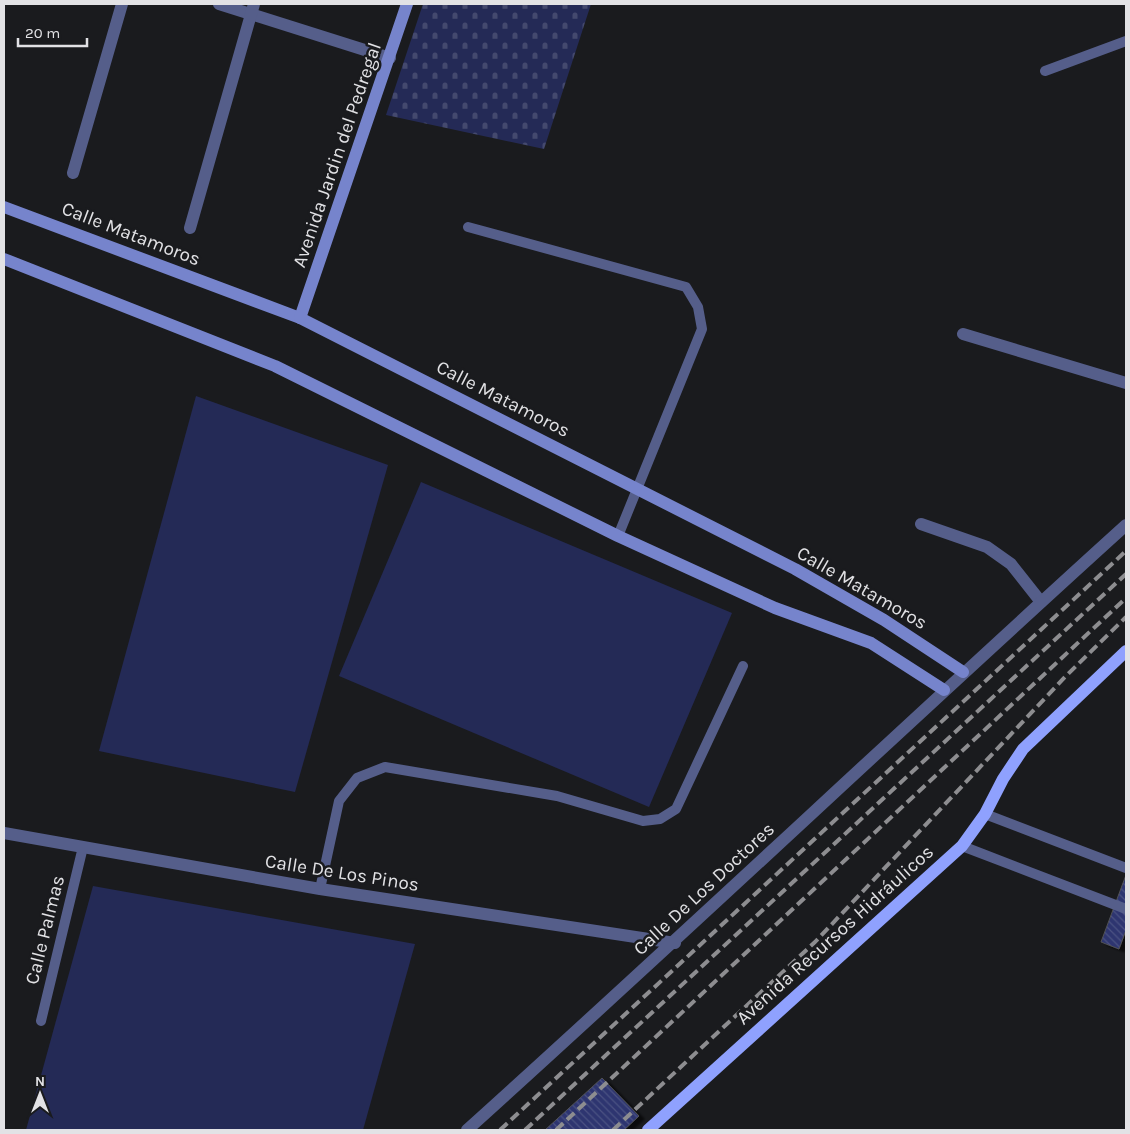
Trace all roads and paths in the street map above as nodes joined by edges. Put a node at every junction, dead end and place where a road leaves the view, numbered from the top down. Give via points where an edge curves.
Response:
1 (122, 4) edge
2 (219, 4) edge
3 (407, 4) edge
4 (253, 9) edge
5 (1126, 41) edge
6 (390, 58) junction
7 (1045, 71) dead end
8 (73, 173) dead end
9 (4, 207) edge
10 (468, 227) dead end
11 (190, 228) dead end
12 (4, 259) edge
13 (300, 318) junction
14 (963, 334) dead end
15 (1126, 383) edge
16 (638, 488) junction
17 (921, 524) dead end
18 (1126, 525) edge
19 (618, 536) junction
20 (1042, 602) junction
21 (1126, 651) edge
22 (743, 666) dead end
23 (963, 672) junction
24 (944, 690) junction
25 (984, 814) junction
26 (4, 833) edge
27 (962, 846) junction
28 (83, 848) junction
29 (1126, 868) edge
30 (320, 889) junction
31 (1126, 909) edge
32 (675, 943) junction
33 (41, 1021) dead end
34 (467, 1130) edge
35 (648, 1130) edge

1 - 8 street
2 - 4 street
3 - 6 street, Avenida Jardin del Pedregal
4 - 6 street
4 - 11 street
5 - 7 lane
6 - 13 street, Avenida Jardin del Pedregal
9 - 13 street, Calle Matamoros
10 - 16 lane via 686,287 698,307 702,329
12 - 19 street via 275,366
13 - 16 street, Calle Matamoros
14 - 15 street
16 - 19 lane
16 - 23 street, Calle Matamoros via 884,620
17 - 20 street via 987,547 1011,564
18 - 20 street, Calle De Los Doctores
19 - 24 street via 775,608 871,643
20 - 23 street, Calle De Los Doctores
21 - 25 main road, Avenida Recursos Hidráulicos via 1023,749
22 - 30 lane via 676,809 660,820 643,821 557,796 385,767 357,778 339,801
23 - 24 street, Calle De Los Doctores
24 - 32 street, Calle De Los Doctores
25 - 27 main road, Avenida Recursos Hidráulicos
25 - 29 lane
26 - 28 street, Calle De Los Pinos
27 - 31 lane
27 - 35 main road, Avenida Recursos Hidráulicos
28 - 30 street, Calle De Los Pinos
28 - 33 lane, Calle Palmas
30 - 32 street, Calle De Los Pinos
32 - 34 street, Calle De Los Doctores

